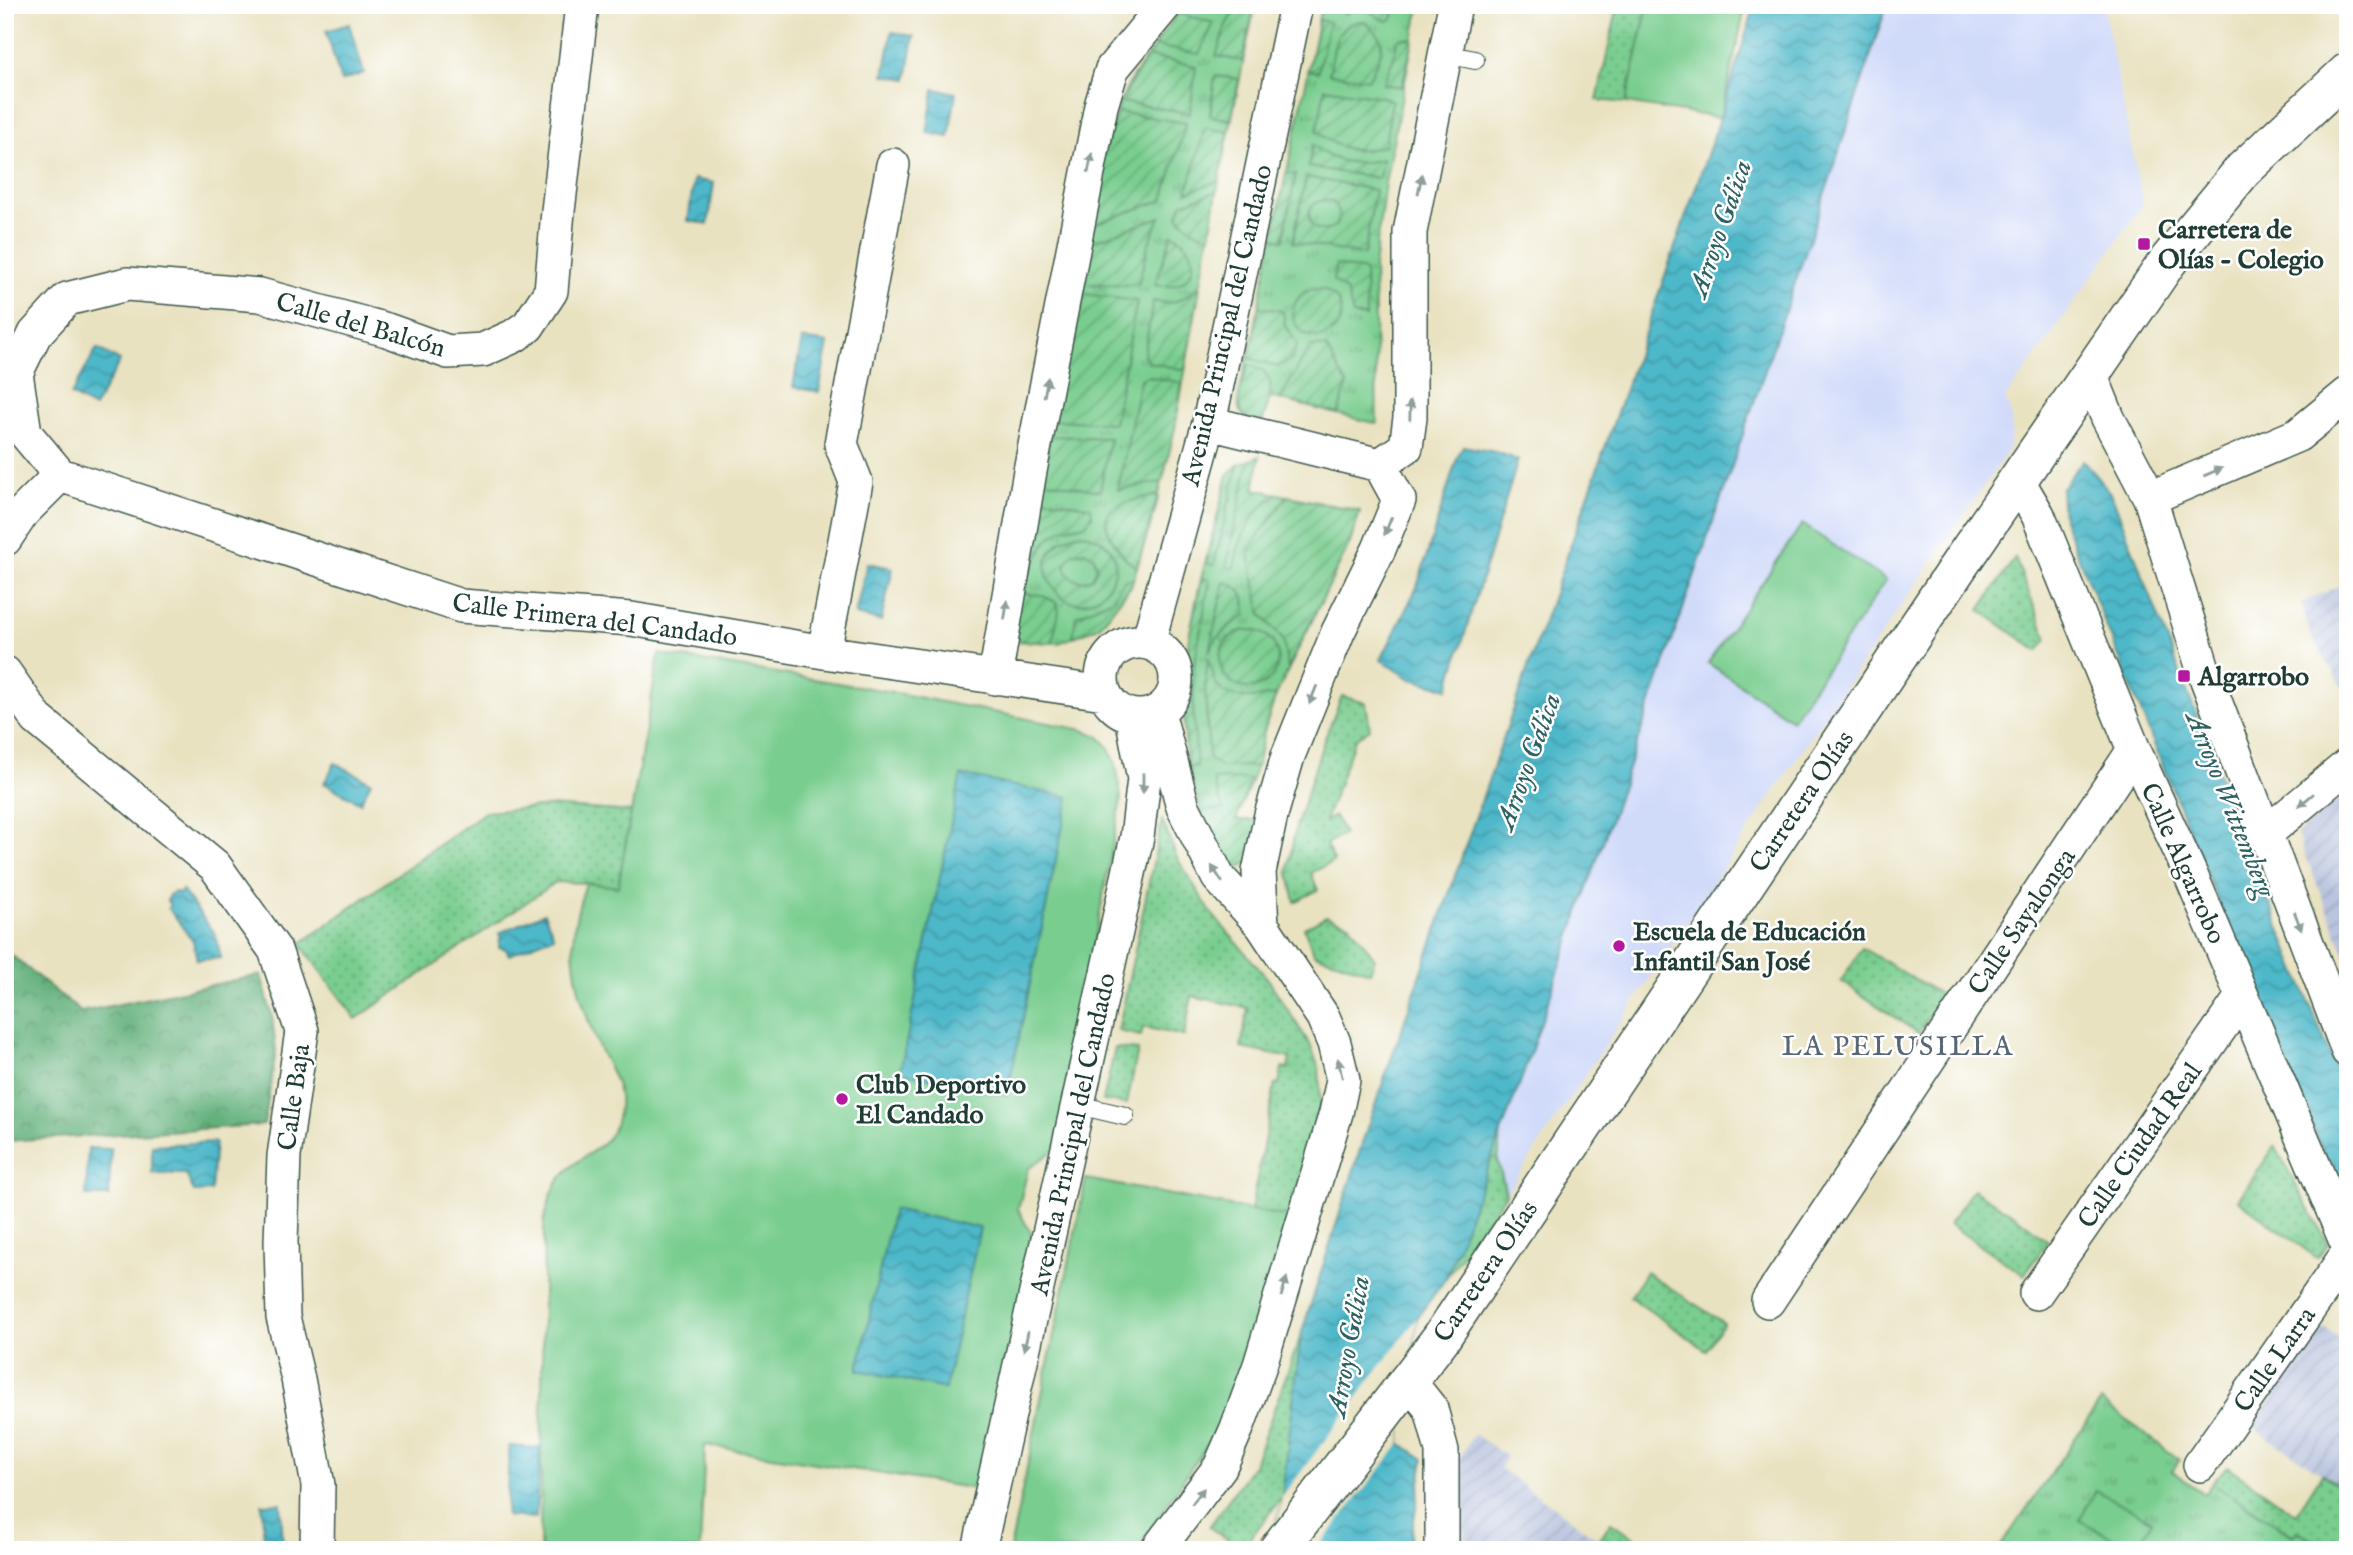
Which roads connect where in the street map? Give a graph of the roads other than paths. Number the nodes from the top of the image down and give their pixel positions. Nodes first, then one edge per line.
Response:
1 (582, 5) edge
2 (1165, 5) edge
3 (1296, 5) edge
4 (1455, 5) edge
5 (2348, 72) edge
6 (893, 165) dead end
7 (2090, 373) junction
8 (2348, 394) edge
9 (1209, 423) junction
10 (1380, 465) junction
11 (60, 475) junction
12 (2018, 481) junction
13 (2150, 498) junction
14 (5, 540) edge
15 (1148, 643) junction
16 (824, 652) junction
17 (5, 673) edge
18 (995, 678) junction
19 (1104, 693) junction
20 (1145, 714) junction
21 (2134, 750) junction
22 (2348, 765) edge
23 (2264, 835) junction
24 (1262, 925) junction
25 (2242, 997) junction
26 (2348, 1051) edge
27 (1078, 1105) junction
28 (1125, 1116) dead end
29 (2348, 1246) edge
30 (2348, 1253) edge
31 (2036, 1293) dead end
32 (1768, 1301) dead end
33 (1408, 1380) junction
34 (2200, 1465) dead end
35 (317, 1550) edge
36 (979, 1550) edge
37 (1157, 1550) edge
38 (1278, 1550) edge
39 (1442, 1550) edge

1 - 11 street, Calle del Balcón
18 -> 2 street
3 - 9 street, Avenida Principal del Candado
10 -> 4 street
5 - 7 main road, Carretera Olías
6 - 16 street
7 - 12 main road, Carretera Olías
7 - 13 street
13 -> 8 street
9 - 10 street
9 - 15 street, Avenida Principal del Candado
10 -> 24 street
11 - 14 street
11 - 16 street, Calle Primera del Candado
12 - 21 street, Calle Algarrobo
12 - 33 main road, Carretera Olías
13 - 23 street
15 - 19 street
15 - 20 street
16 - 18 street, Calle Primera del Candado
17 - 35 street, Calle Baja
18 - 19 street, Calle Primera del Candado
19 - 20 street
24 -> 20 street
20 -> 27 street, Avenida Principal del Candado
21 - 25 street, Calle Algarrobo
21 - 32 street, Calle Sayalonga
22 -> 23 street
23 -> 26 street
37 -> 24 street
25 - 29 street, Calle Algarrobo
25 - 31 street, Calle Ciudad Real
27 - 28 lane
27 -> 36 street, Avenida Principal del Candado
30 - 34 street, Calle Larra
33 - 38 main road, Carretera Olías
33 - 39 street

